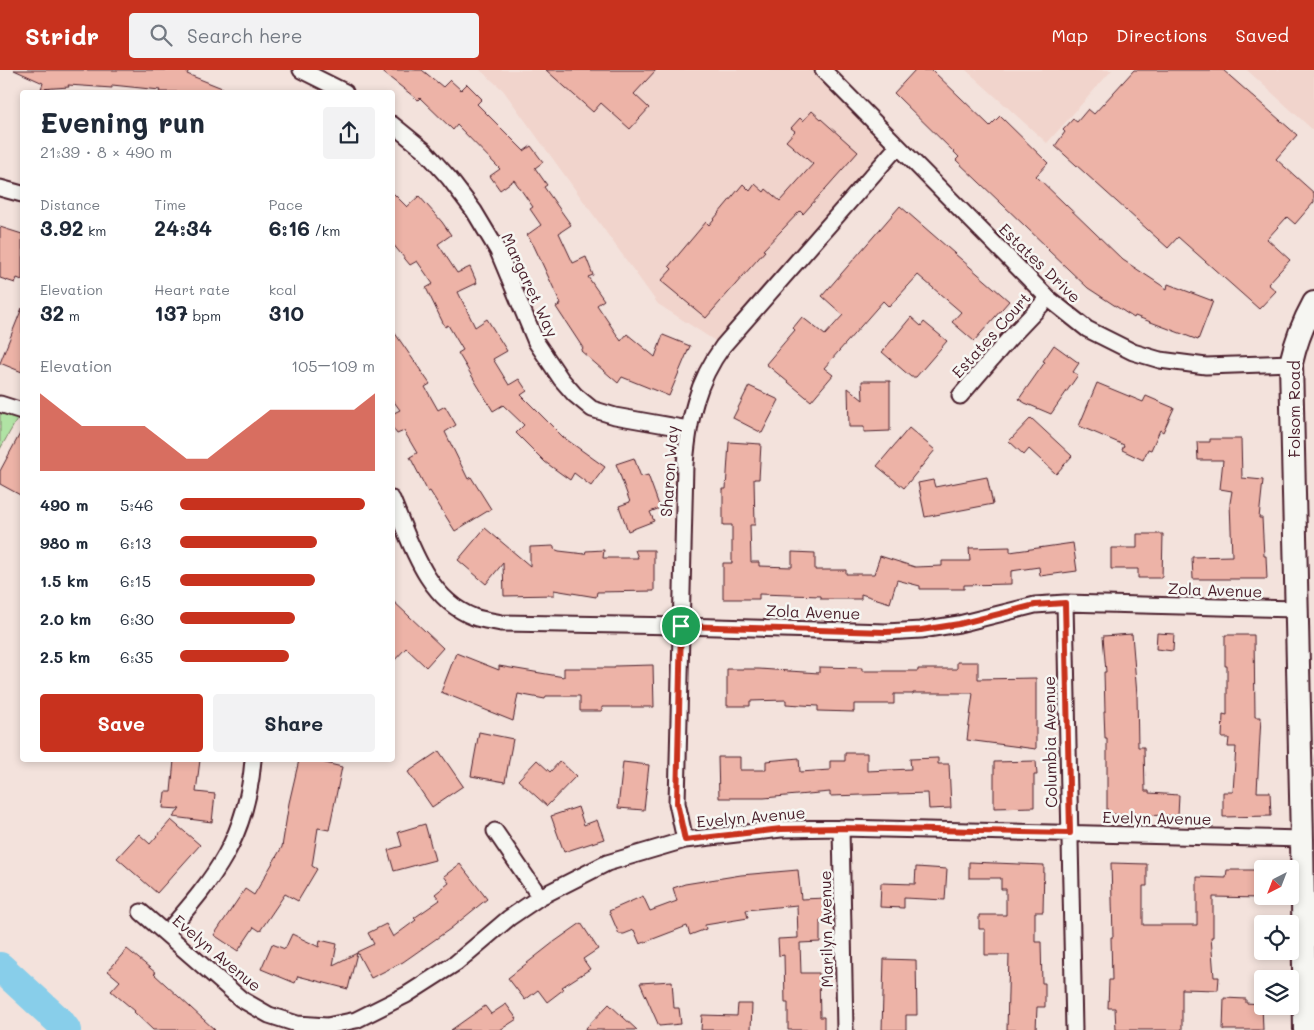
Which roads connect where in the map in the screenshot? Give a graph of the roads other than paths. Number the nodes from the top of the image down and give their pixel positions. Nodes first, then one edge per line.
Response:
1 (301, 70) edge
2 (823, 70) edge
3 (341, 90) edge
4 (395, 127) edge
5 (898, 146) junction
6 (0, 188) edge
7 (20, 193) edge
8 (1048, 298) junction
9 (1314, 303) edge
10 (1291, 364) junction
11 (960, 396) dead end
12 (0, 404) edge
13 (20, 410) edge
14 (688, 429) junction
15 (395, 506) edge
16 (1065, 603) junction
17 (1298, 609) junction
18 (681, 626) junction
19 (253, 762) edge
20 (842, 828) junction
21 (495, 831) dead end
22 (1070, 833) junction
23 (1302, 839) junction
24 (685, 840) junction
25 (540, 897) junction
26 (141, 912) dead end
27 (166, 933) junction
28 (1309, 1004) edge
29 (358, 1025) edge
30 (845, 1030) edge
31 (1074, 1030) edge
32 (1305, 1030) edge

1 - 3 street
2 - 5 street, Estates Drive
4 - 14 street, Margaret Way
5 - 8 street, Estates Drive
5 - 14 street, Sharon Way
6 - 7 street
8 - 10 street, Estates Drive
8 - 11 street, Estates Court
9 - 10 street, Folsom Road
10 - 17 street, Folsom Road
12 - 13 street
14 - 18 street, Sharon Way
15 - 18 street, Zola Avenue
16 - 17 street, Zola Avenue
16 - 18 street, Zola Avenue
16 - 22 street, Columbia Avenue
17 - 23 street, Folsom Road
18 - 24 street, Sharon Way
19 - 27 street
20 - 22 street, Evelyn Avenue
20 - 24 street, Evelyn Avenue
20 - 30 street, Marilyn Avenue
21 - 25 street
22 - 23 street, Evelyn Avenue
22 - 31 street, Columbia Avenue
23 - 28 street, Folsom Road
24 - 25 street, Evelyn Avenue
25 - 29 street, Evelyn Avenue
26 - 27 street, Evelyn Avenue
27 - 29 street, Evelyn Avenue
28 - 32 street, Folsom Road

